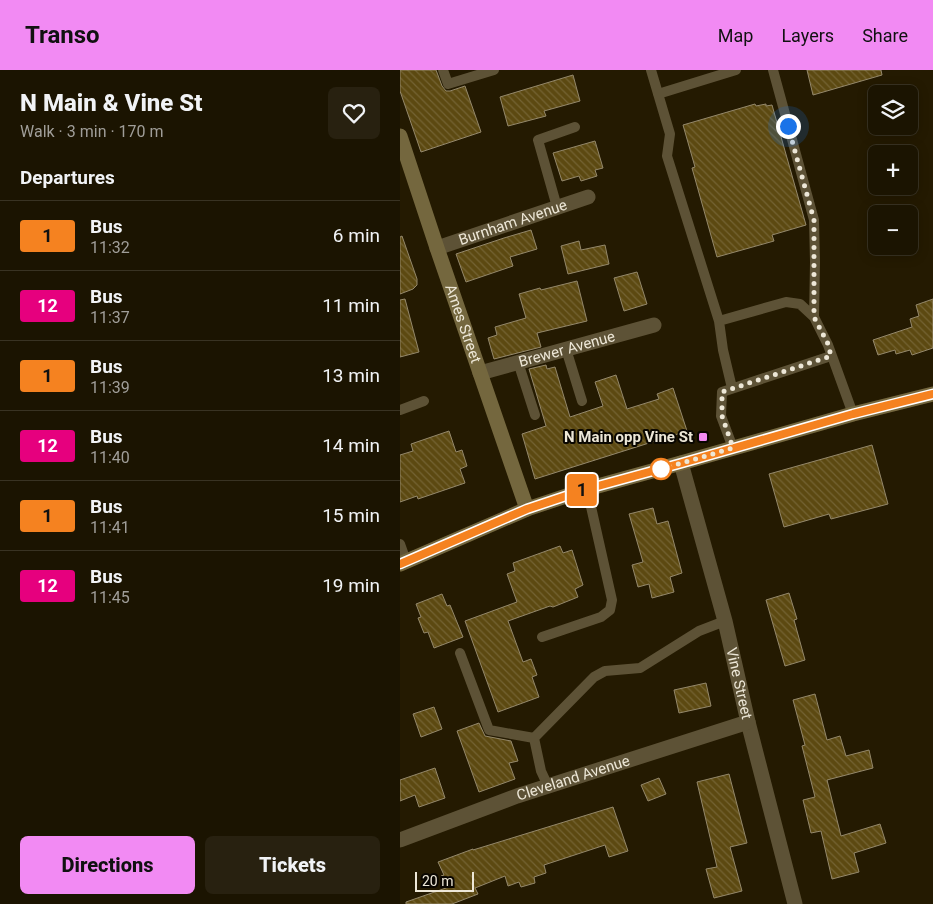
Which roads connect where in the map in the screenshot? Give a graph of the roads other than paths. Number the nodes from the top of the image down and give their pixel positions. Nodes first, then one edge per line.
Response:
1 (443, 70) edge
2 (651, 70) edge
3 (736, 70) edge
4 (773, 70) edge
5 (490, 71) edge
6 (658, 94) junction
7 (575, 127) dead end
8 (400, 136) edge
9 (588, 197) dead end
10 (557, 207) junction
11 (437, 248) junction
12 (814, 317) junction
13 (720, 321) junction
14 (654, 325) dead end
15 (566, 349) junction
16 (831, 356) junction
17 (518, 362) junction
18 (480, 373) junction
19 (732, 388) junction
20 (933, 394) edge
21 (424, 401) dead end
22 (582, 402) dead end
23 (400, 410) edge
24 (853, 414) junction
25 (535, 415) dead end
26 (733, 448) junction
27 (682, 463) junction
28 (587, 489) junction
29 (527, 509) junction
30 (400, 544) edge
31 (403, 562) edge
32 (725, 621) junction
33 (542, 637) dead end
34 (460, 653) dead end
35 (748, 722) junction
36 (534, 738) junction
37 (548, 786) junction
38 (400, 840) edge
39 (795, 904) edge

1 - 5 lane
2 - 6 lane
3 - 6 lane
4 - 12 lane
6 - 13 lane
7 - 10 lane
8 - 11 main road, Ames Street
9 - 10 street, Burnham Avenue
10 - 11 street, Burnham Avenue
11 - 18 main road, Ames Street
12 - 13 lane
12 - 16 lane
13 - 19 lane
14 - 15 street, Brewer Avenue
15 - 17 street, Brewer Avenue
15 - 22 lane
16 - 19 lane
16 - 24 lane
17 - 18 street, Brewer Avenue
17 - 25 lane
18 - 29 main road, Ames Street
19 - 26 lane
20 - 24 main road
21 - 23 lane
24 - 26 main road
26 - 27 main road
27 - 28 main road
27 - 32 street, Vine Street
28 - 29 main road
28 - 33 lane
29 - 31 main road
30 - 31 lane
32 - 35 street, Vine Street
32 - 36 lane
34 - 36 lane
35 - 37 street, Cleveland Avenue
35 - 39 street, Vine Street
36 - 37 lane
37 - 38 street, Cleveland Avenue

